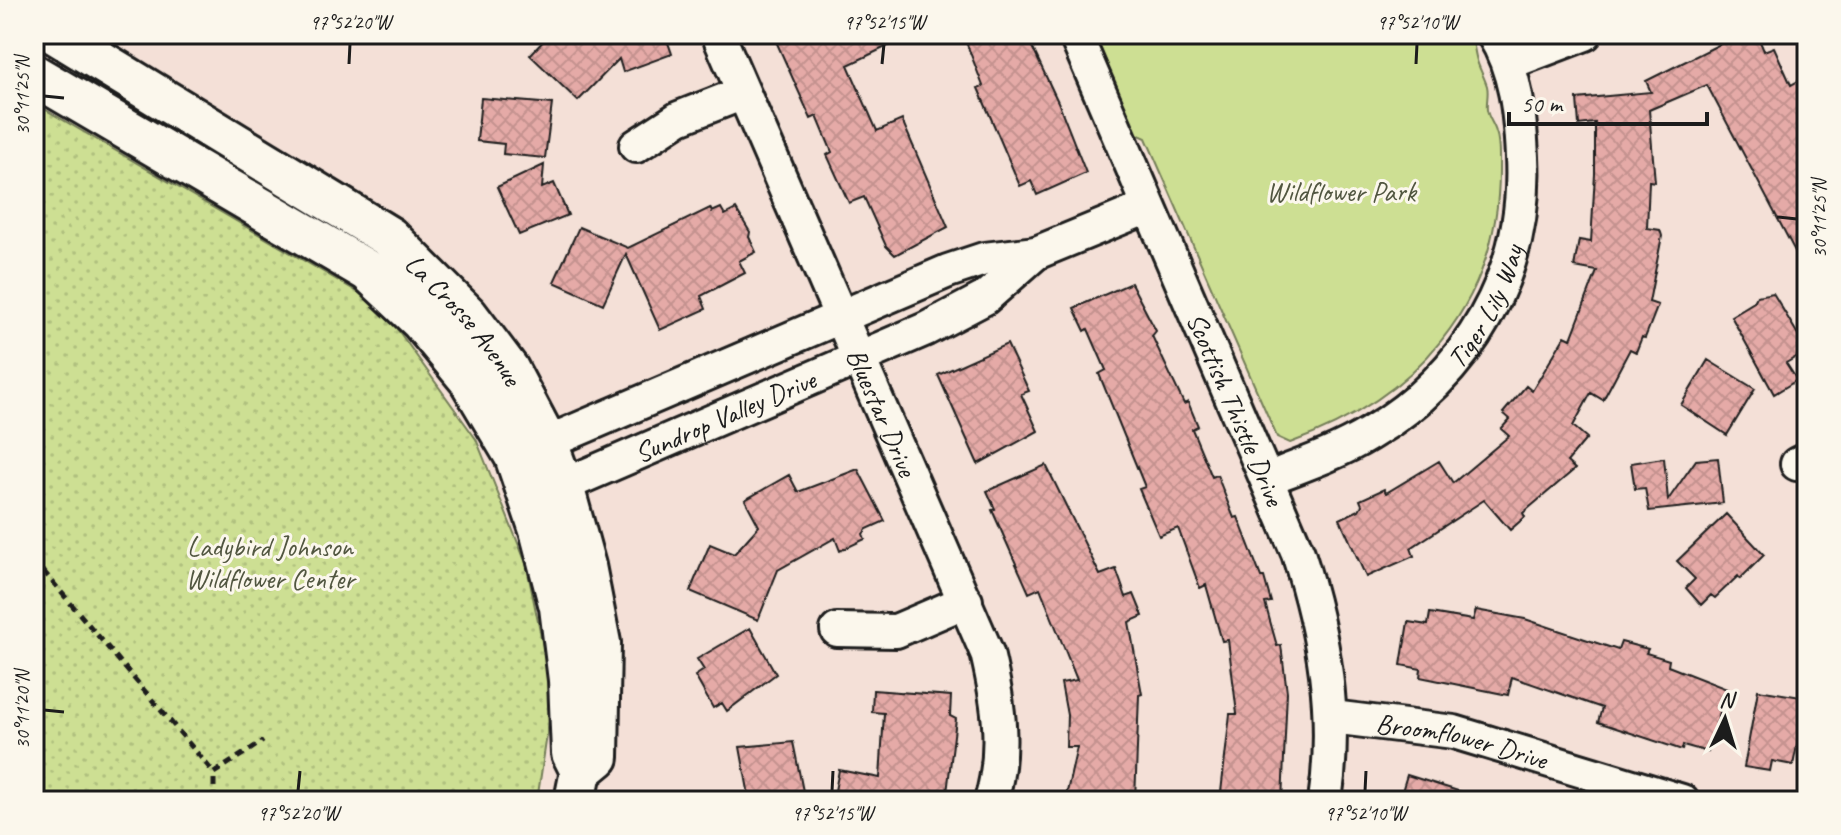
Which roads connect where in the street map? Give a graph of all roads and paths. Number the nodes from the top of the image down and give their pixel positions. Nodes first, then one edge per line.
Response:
1 (718, 34) edge
2 (1075, 34) edge
3 (1493, 34) edge
4 (1585, 34) edge
5 (60, 35) edge
6 (1509, 63) junction
7 (34, 75) edge
8 (743, 93) junction
9 (636, 146) dead end
10 (1148, 207) junction
11 (1036, 253) junction
12 (840, 316) junction
13 (858, 360) junction
14 (531, 450) junction
15 (1269, 478) junction
16 (547, 492) junction
17 (34, 560) edge
18 (966, 601) junction
19 (837, 630) dead end
20 (1332, 717) junction
21 (263, 741) dead end
22 (214, 773) junction
23 (578, 786) edge
24 (214, 801) edge
25 (991, 801) edge
26 (1325, 801) edge
27 (1682, 801) edge

1 - 8 street, Bluestar Drive
2 - 10 street, Scottish Thistle Drive
3 - 6 street, Tiger Lily Way
4 - 6 street
5 - 14 street, La Crosse Avenue
6 - 15 street, Tiger Lily Way
7 - 14 street, La Crosse Avenue
8 - 9 street
8 - 12 street, Bluestar Drive
10 - 11 street, Sundrop Valley Drive
10 - 15 street, Scottish Thistle Drive
11 - 12 street, Sundrop Valley Drive
11 - 13 street, Sundrop Valley Drive
12 - 13 street, Bluestar Drive
12 - 14 street, Sundrop Valley Drive
13 - 16 street, Sundrop Valley Drive
13 - 18 street, Bluestar Drive
14 - 16 street, La Crosse Avenue
15 - 20 street, Scottish Thistle Drive
16 - 23 street, La Crosse Avenue
17 - 22 path
18 - 19 street
18 - 25 street, Bluestar Drive
20 - 26 street, Scottish Thistle Drive
20 - 27 street, Broomflower Drive
21 - 22 path
22 - 24 path

